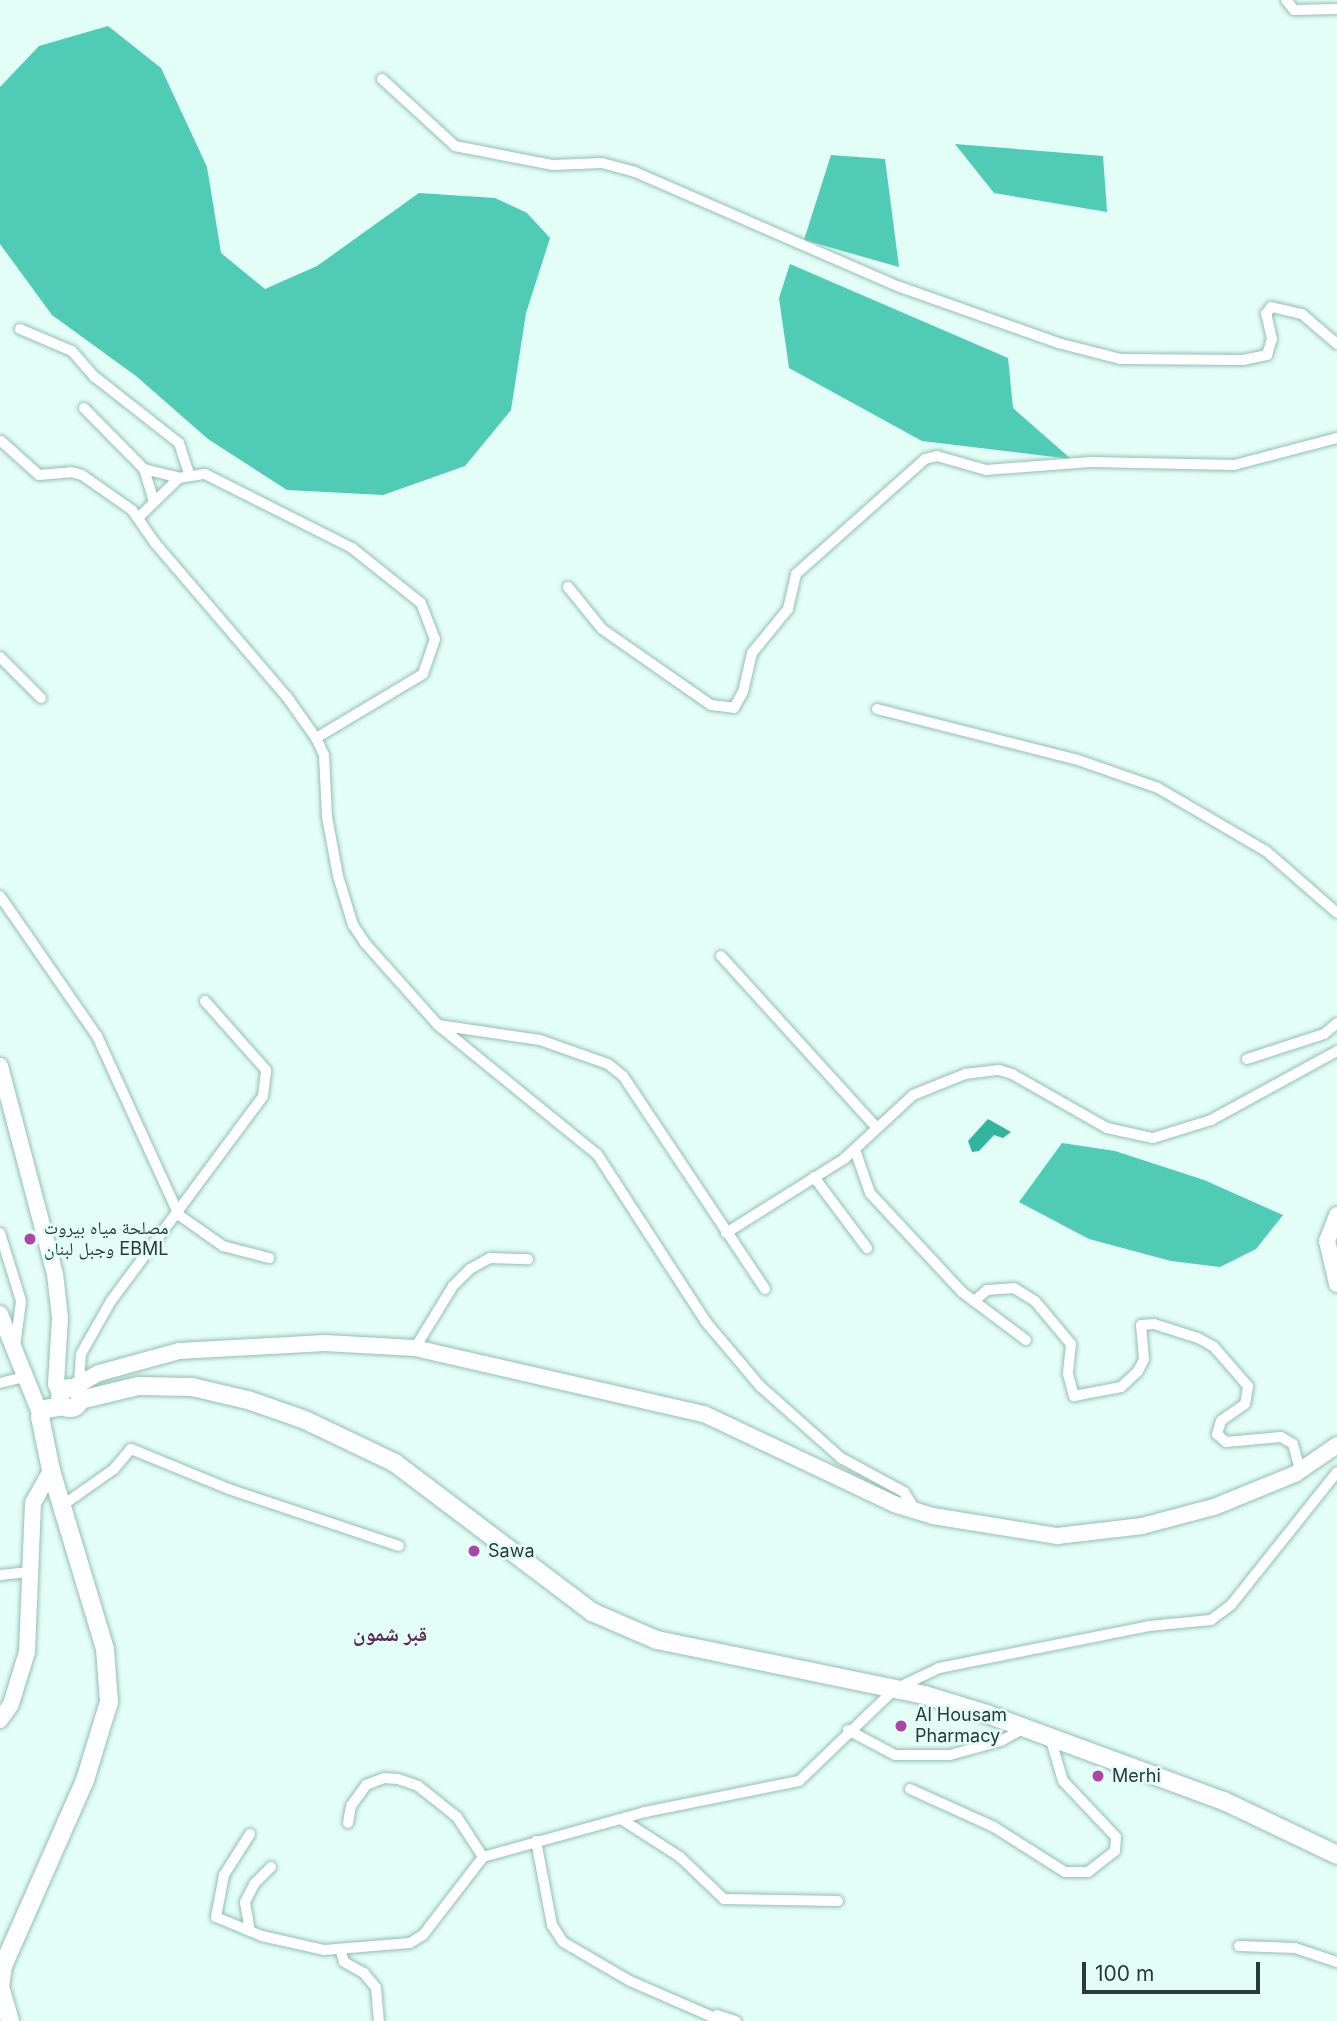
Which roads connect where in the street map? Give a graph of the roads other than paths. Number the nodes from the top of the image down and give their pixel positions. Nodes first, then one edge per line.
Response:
1 (1286, 0) edge
2 (1337, 9) edge
3 (382, 79) dead end
4 (20, 329) dead end
5 (1337, 344) edge
6 (84, 408) dead end
7 (1337, 438) edge
8 (1, 441) edge
9 (144, 469) junction
10 (184, 476) junction
11 (154, 502) junction
12 (138, 518) junction
13 (568, 587) dead end
14 (0, 657) edge
15 (41, 698) dead end
16 (877, 709) dead end
17 (316, 738) junction
18 (0, 896) edge
19 (1337, 913) edge
20 (722, 956) dead end
21 (205, 1001) dead end
22 (1337, 1023) edge
23 (438, 1025) junction
24 (1337, 1051) edge
25 (1247, 1059) dead end
26 (0, 1066) edge
27 (877, 1128) junction
28 (855, 1150) junction
29 (814, 1177) junction
30 (179, 1215) junction
31 (1337, 1215) edge
32 (0, 1233) edge
33 (726, 1233) junction
34 (867, 1248) dead end
35 (269, 1258) dead end
36 (528, 1259) dead end
37 (1337, 1284) edge
38 (765, 1289) dead end
39 (974, 1301) junction
40 (0, 1314) edge
41 (1026, 1340) dead end
42 (415, 1348) junction
43 (14, 1350) junction
44 (24, 1377) junction
45 (0, 1383) edge
46 (71, 1394) junction
47 (40, 1413) junction
48 (1337, 1445) edge
49 (51, 1471) junction
50 (1300, 1471) junction
51 (1337, 1472) edge
52 (63, 1505) junction
53 (916, 1511) junction
54 (399, 1546) dead end
55 (30, 1572) junction
56 (0, 1574) edge
57 (895, 1689) junction
58 (0, 1720) edge
59 (1024, 1728) junction
60 (848, 1730) junction
61 (1050, 1737) junction
62 (910, 1788) dead end
63 (621, 1819) junction
64 (348, 1823) dead end
65 (250, 1834) dead end
66 (536, 1841) junction
67 (1337, 1855) edge
68 (483, 1857) junction
69 (271, 1867) dead end
70 (838, 1901) dead end
71 (250, 1931) junction
72 (1239, 1946) dead end
73 (341, 1951) junction
74 (1337, 1962) edge
75 (697, 2010) junction
76 (10, 2021) edge
77 (379, 2021) edge
78 (722, 2021) edge
79 (736, 2021) edge

1 - 2 street
3 - 5 street
4 - 10 street
6 - 9 street
7 - 13 street
8 - 12 street
9 - 10 street
9 - 11 street
10 - 11 street
10 - 17 street
11 - 12 street
12 - 17 street
14 - 15 street
16 - 19 street
17 - 23 street
18 - 30 street
20 - 27 street
21 - 30 street
22 - 25 street
23 - 33 street
23 - 53 street
24 - 27 street
26 - 46 main road
27 - 28 street
28 - 29 street
28 - 39 street
29 - 33 street
29 - 34 street
30 - 35 street
30 - 46 street
31 - 37 main road
32 - 43 street
33 - 38 street
36 - 42 street
39 - 41 street
39 - 50 street
40 - 43 main road
42 - 46 main road
42 - 53 main road
43 - 44 main road
44 - 45 street
44 - 47 main road
46 - 47 main road
46 - 57 main road
47 - 49 main road
48 - 50 main road
49 - 52 main road
49 - 55 main road
50 - 53 main road
51 - 57 street
52 - 54 street
52 - 76 main road
55 - 56 street
55 - 58 main road
57 - 59 main road
57 - 60 street
59 - 60 street
59 - 61 main road
60 - 63 street
61 - 62 street
61 - 67 main road
63 - 66 street
63 - 70 street
64 - 68 street
65 - 71 street
66 - 68 street
66 - 75 street
68 - 73 street
69 - 71 street
71 - 73 street
72 - 74 street
73 - 77 street
75 - 78 street
75 - 79 street

